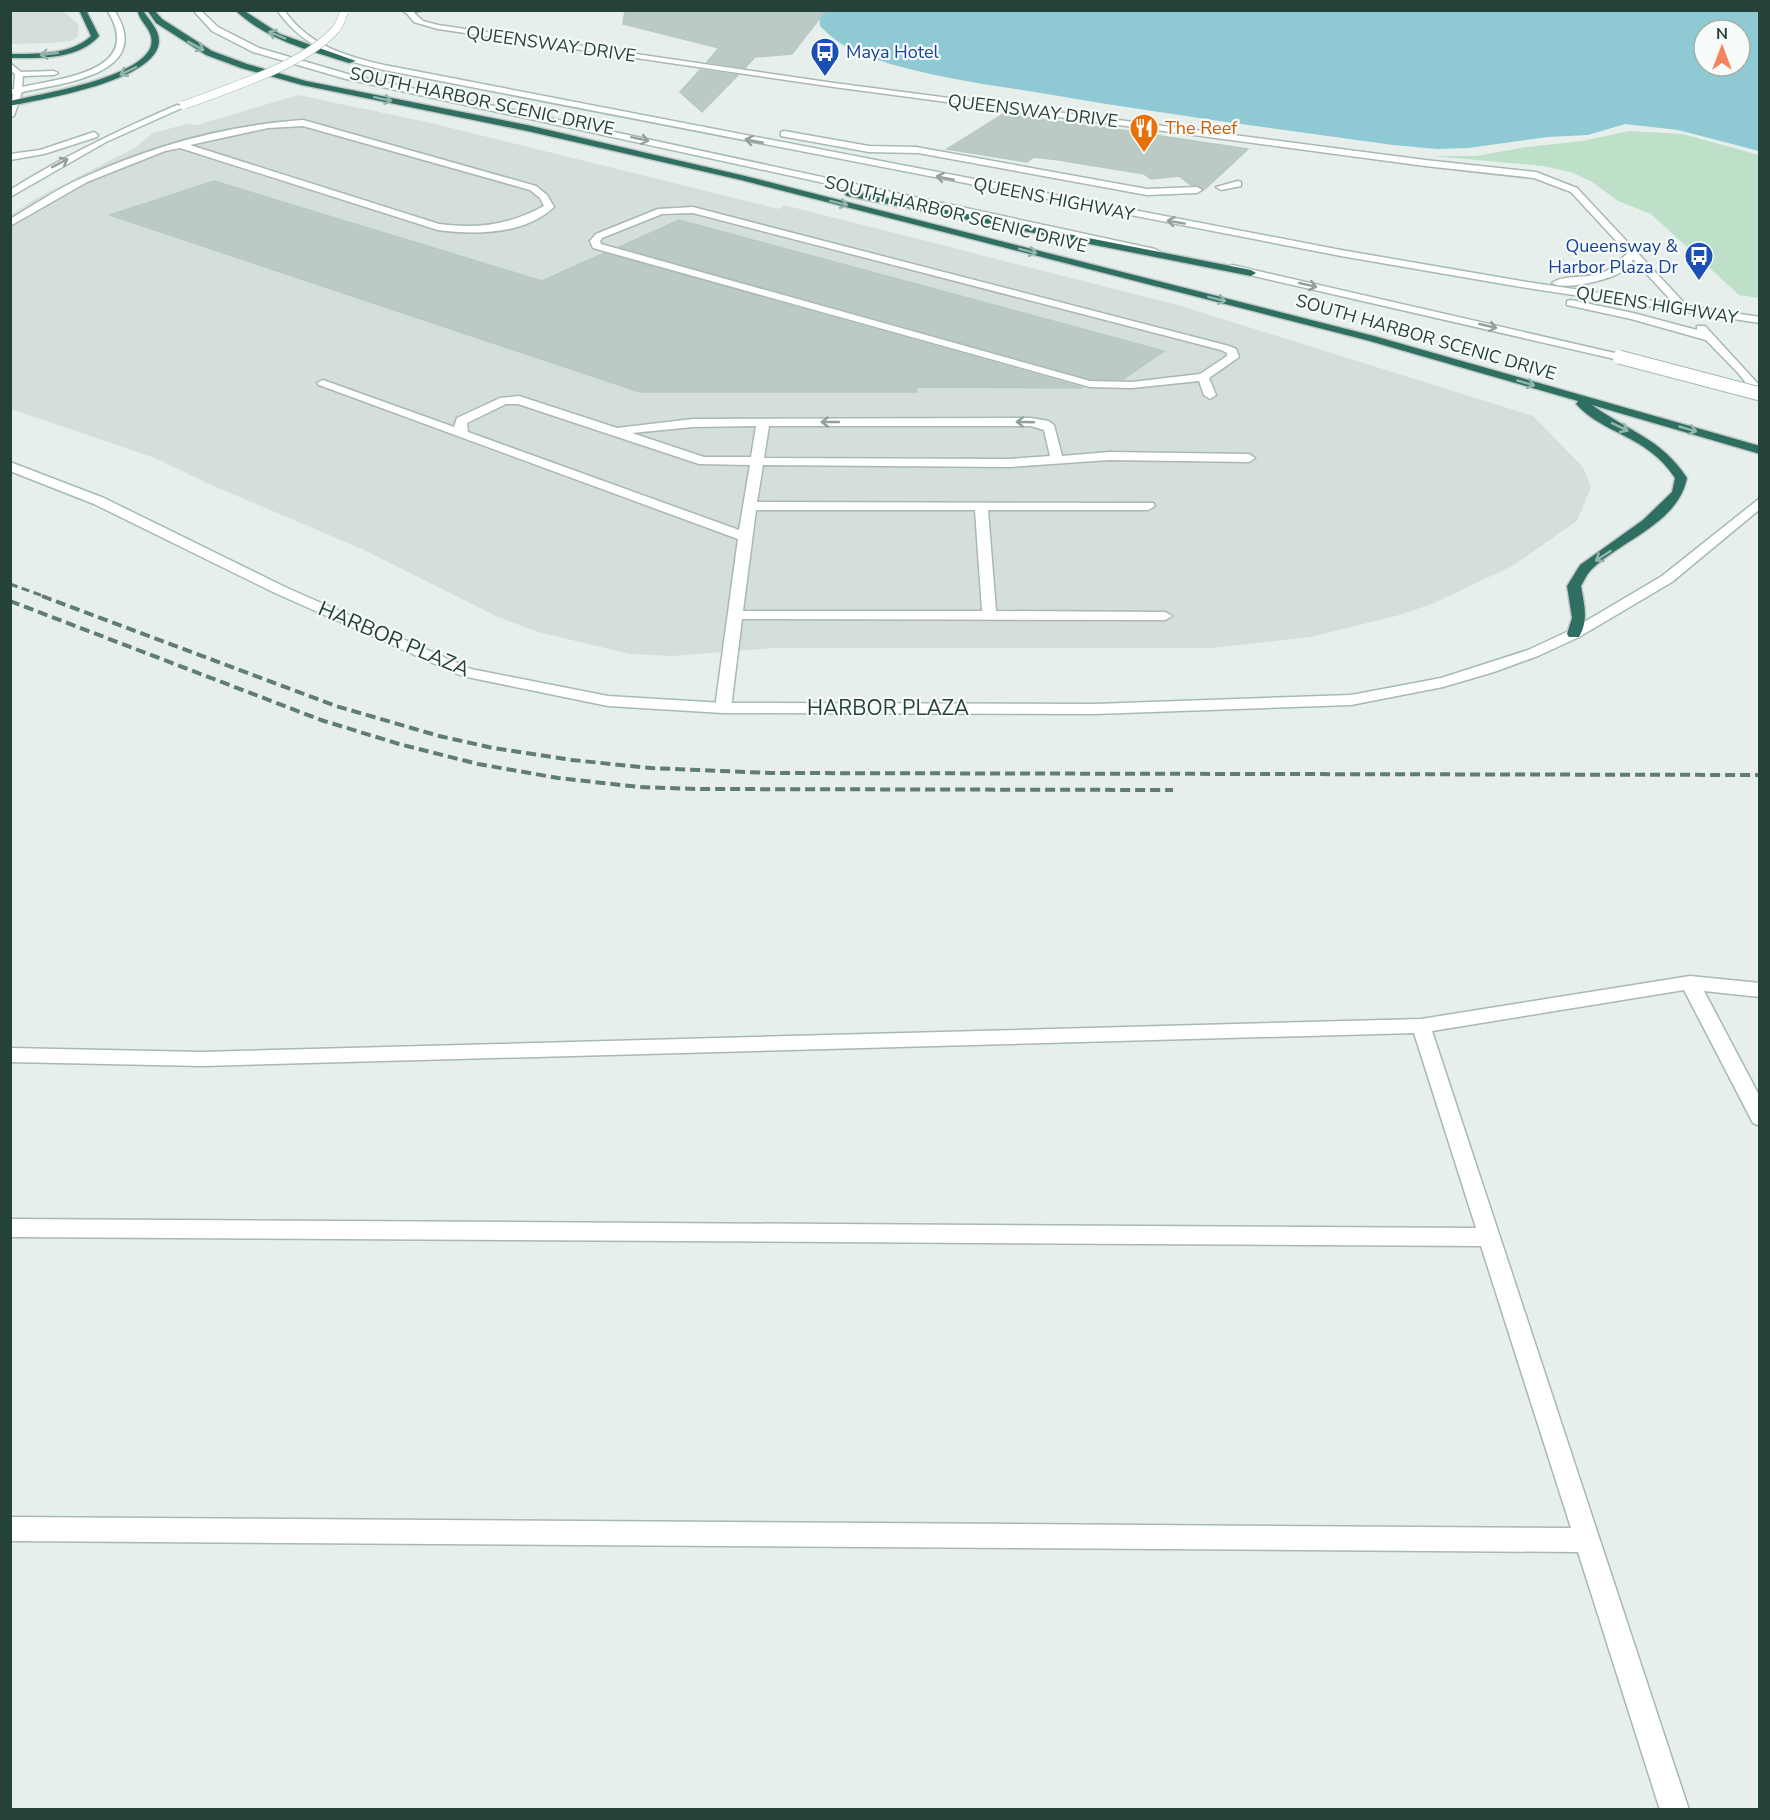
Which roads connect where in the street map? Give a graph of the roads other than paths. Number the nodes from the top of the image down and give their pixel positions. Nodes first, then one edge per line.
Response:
1 (82, 10) edge
2 (110, 10) edge
3 (138, 10) edge
4 (150, 10) edge
5 (196, 10) edge
6 (238, 10) edge
7 (280, 10) edge
8 (420, 10) edge
9 (344, 11) edge
10 (408, 11) edge
11 (120, 45) junction
12 (10, 56) edge
13 (352, 61) junction
14 (10, 65) edge
15 (19, 74) junction
16 (14, 91) edge
17 (13, 104) edge
18 (182, 106) junction
19 (10, 116) edge
20 (644, 120) junction
21 (758, 130) dead end
22 (769, 132) dead end
23 (182, 146) junction
24 (619, 149) junction
25 (10, 157) edge
26 (1238, 184) dead end
27 (1221, 187) dead end
28 (1197, 189) dead end
29 (1147, 192) junction
30 (10, 194) edge
31 (1126, 213) junction
32 (10, 223) edge
33 (1225, 231) junction
34 (1632, 254) junction
35 (1251, 273) junction
36 (1521, 284) junction
37 (1684, 308) junction
38 (1760, 320) edge
39 (1709, 337) junction
40 (1743, 372) junction
41 (1760, 372) edge
42 (1203, 377) junction
43 (323, 383) dead end
44 (1760, 394) edge
45 (1210, 395) dead end
46 (1571, 396) junction
47 (763, 423) junction
48 (616, 432) junction
49 (463, 434) junction
50 (1760, 450) edge
51 (1250, 458) dead end
52 (1057, 459) junction
53 (758, 460) junction
54 (10, 466) edge
55 (1760, 502) edge
56 (750, 506) junction
57 (981, 506) junction
58 (1148, 506) dead end
59 (745, 537) junction
60 (734, 615) junction
61 (989, 615) junction
62 (1165, 616) dead end
63 (1574, 634) junction
64 (723, 708) junction
65 (1690, 983) junction
66 (1760, 990) edge
67 (1421, 1026) junction
68 (10, 1055) edge
69 (1760, 1118) edge
70 (10, 1228) edge
71 (1490, 1237) junction
72 (10, 1529) edge
73 (1589, 1539) junction
74 (1675, 1809) edge

1 -> 12 highway
2 - 11 main road
3 -> 17 highway
4 -> 24 highway, SOUTH HARBOR SCENIC DRIVE
5 -> 35 main road
13 -> 6 highway
7 - 13 main road, QUEENS HIGHWAY
8 - 10 main road
9 - 18 main road, bridge
10 - 34 main road, QUEENSWAY DRIVE
11 - 15 main road
11 - 16 main road
13 - 20 main road, QUEENS HIGHWAY
14 - 15 main road
15 - 16 main road
16 - 17 main road
17 - 19 main road
18 - 25 main road
30 -> 18 main road
20 - 21 main road
31 -> 20 main road, QUEENS HIGHWAY
22 - 29 main road
23 - 23 main road
23 - 32 main road
24 - 35 highway
24 -> 46 highway, SOUTH HARBOR SCENIC DRIVE
26 - 27 main road
28 - 29 main road
29 - 31 main road
33 -> 31 main road, QUEENS HIGHWAY
33 - 36 main road, QUEENS HIGHWAY
33 - 39 main road
34 - 36 main road
34 - 37 main road, QUEENSWAY DRIVE
35 -> 44 main road, bridge
36 - 37 main road, QUEENS HIGHWAY
37 - 38 main road, QUEENS HIGHWAY
37 - 39 main road
39 - 40 main road
40 - 41 main road
40 - 44 main road
42 - 42 main road
42 - 45 main road
43 - 49 main road
46 -> 50 highway, SOUTH HARBOR SCENIC DRIVE
46 -> 63 highway
47 - 48 main road
52 -> 47 main road
47 - 53 main road
48 - 49 main road
48 - 53 main road
49 - 59 main road
51 - 52 main road
52 - 53 main road
53 - 56 main road
54 - 64 main road, HARBOR PLAZA
55 - 63 main road, HARBOR PLAZA
56 - 57 main road
56 - 59 main road
57 - 58 main road
57 - 61 main road
59 - 60 main road
60 - 61 main road
60 - 64 main road
61 - 62 main road
63 - 64 main road, HARBOR PLAZA
65 - 66 main road
65 - 67 main road
65 - 69 main road
67 - 68 main road
67 - 71 main road
70 - 71 main road
71 - 73 main road
72 - 73 main road
73 - 74 main road

